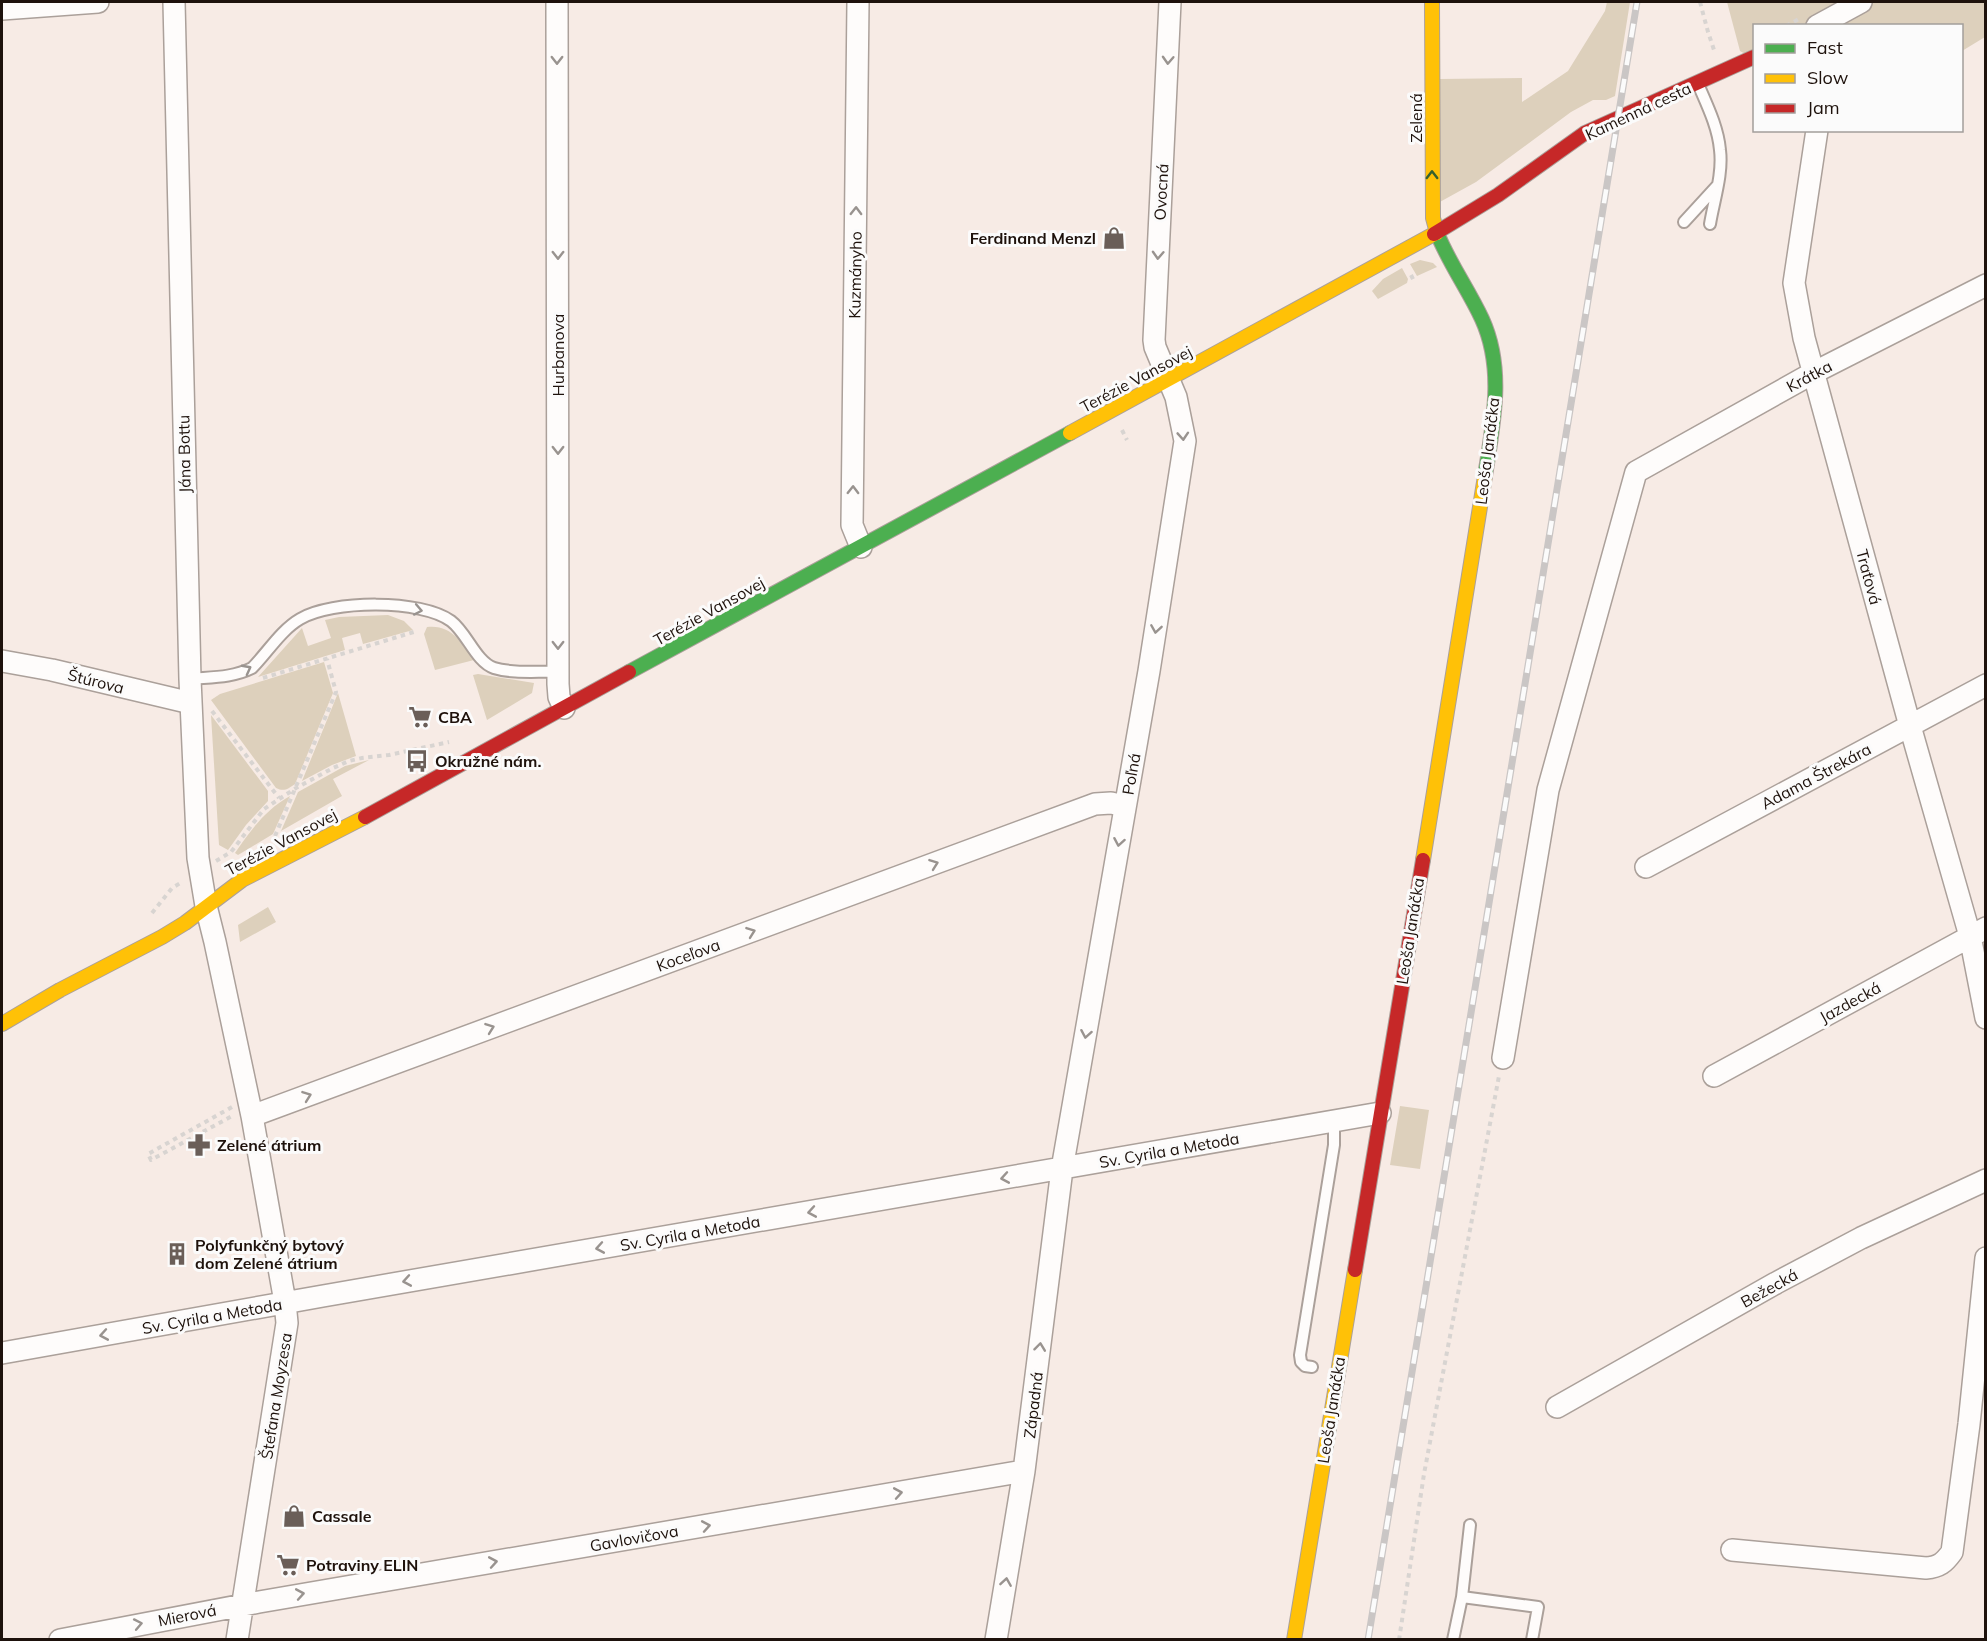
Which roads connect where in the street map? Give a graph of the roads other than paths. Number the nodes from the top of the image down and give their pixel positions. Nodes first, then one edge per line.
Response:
1 (98, 2) edge
2 (174, 2) edge
3 (557, 2) edge
4 (858, 2) edge
5 (1170, 2) edge
6 (1432, 2) edge
7 (1854, 3) edge
8 (2, 9) edge
9 (1820, 24) edge
10 (1753, 58) edge
11 (1698, 83) junction
12 (1817, 132) edge
13 (1717, 186) junction
14 (1684, 222) dead end
15 (1710, 224) dead end
16 (1436, 233) junction
17 (1986, 285) edge
18 (1813, 373) junction
19 (1169, 380) junction
20 (861, 547) junction
21 (2, 662) edge
22 (558, 672) junction
23 (190, 679) junction
24 (1986, 685) edge
25 (199, 704) junction
26 (564, 708) junction
27 (1910, 726) junction
28 (1125, 806) junction
29 (1646, 867) dead end
30 (206, 906) junction
31 (1978, 932) edge
32 (1986, 1018) edge
33 (2, 1024) edge
34 (1503, 1058) road end
35 (1714, 1076) dead end
36 (1380, 1113) junction
37 (243, 1115) junction
38 (1335, 1121) junction
39 (1062, 1169) junction
40 (1986, 1180) edge
41 (1986, 1258) edge
42 (285, 1302) junction
43 (2, 1353) edge
44 (1312, 1367) dead end
45 (1557, 1407) dead end
46 (1977, 1423) edge
47 (1024, 1471) junction
48 (1470, 1525) dead end
49 (1732, 1550) dead end
50 (1462, 1597) junction
51 (243, 1604) junction
52 (60, 1640) edge
53 (237, 1640) edge
54 (996, 1640) edge
55 (1294, 1640) edge
56 (1453, 1640) edge
57 (1532, 1640) edge

1 - 8 street
2 - 23 street, Jána Bottu
3 -> 22 street, Hurbanova
20 -> 4 street, Kuzmányho
5 -> 19 street, Ovocná
16 -> 6 street, Zelená
7 - 9 street
10 - 11 street, Kamenná cesta
11 - 13 lane
11 - 16 street, Kamenná cesta
12 - 18 street, Traťová
13 - 14 lane
13 - 15 lane
16 - 19 street, Terézie Vansovej
16 - 36 street, Leoša Janáčka
17 - 18 street, Krátka
18 - 27 street, Traťová
18 - 34 street, Krátka
19 - 20 street, Terézie Vansovej
19 -> 28 street, Poľná
20 - 26 street, Terézie Vansovej
21 - 25 street, Štúrova
23 -> 22 lane
22 - 26 street, Hurbanova
23 - 25 street, Jána Bottu
24 - 27 street, Adama Štrekára
25 - 30 street, Jána Bottu
26 - 30 street, Terézie Vansovej
27 - 29 street, Adama Štrekára
27 - 31 street, Traťová
37 -> 28 street, Koceľova
28 -> 39 street, Poľná
30 - 33 street, Terézie Vansovej
30 - 37 street, Štefana Moyzesa
31 - 32 street, Traťová
31 - 35 street, Jazdecká
36 - 38 street, Sv. Cyrila a Metoda
36 - 55 street, Leoša Janáčka
37 - 42 street, Štefana Moyzesa
38 - 39 street, Sv. Cyrila a Metoda
38 - 44 lane
39 -> 42 street, Sv. Cyrila a Metoda
47 -> 39 street, Západná
40 - 45 street, Bežecká
41 - 46 street
42 -> 43 street, Sv. Cyrila a Metoda
42 - 51 street, Štefana Moyzesa
46 - 49 street
51 -> 47 street, Gavlovičova
54 -> 47 street, Západná
48 - 50 lane
50 - 56 lane
50 - 57 lane
52 -> 51 street, Mierová
51 - 53 street, Štefana Moyzesa

